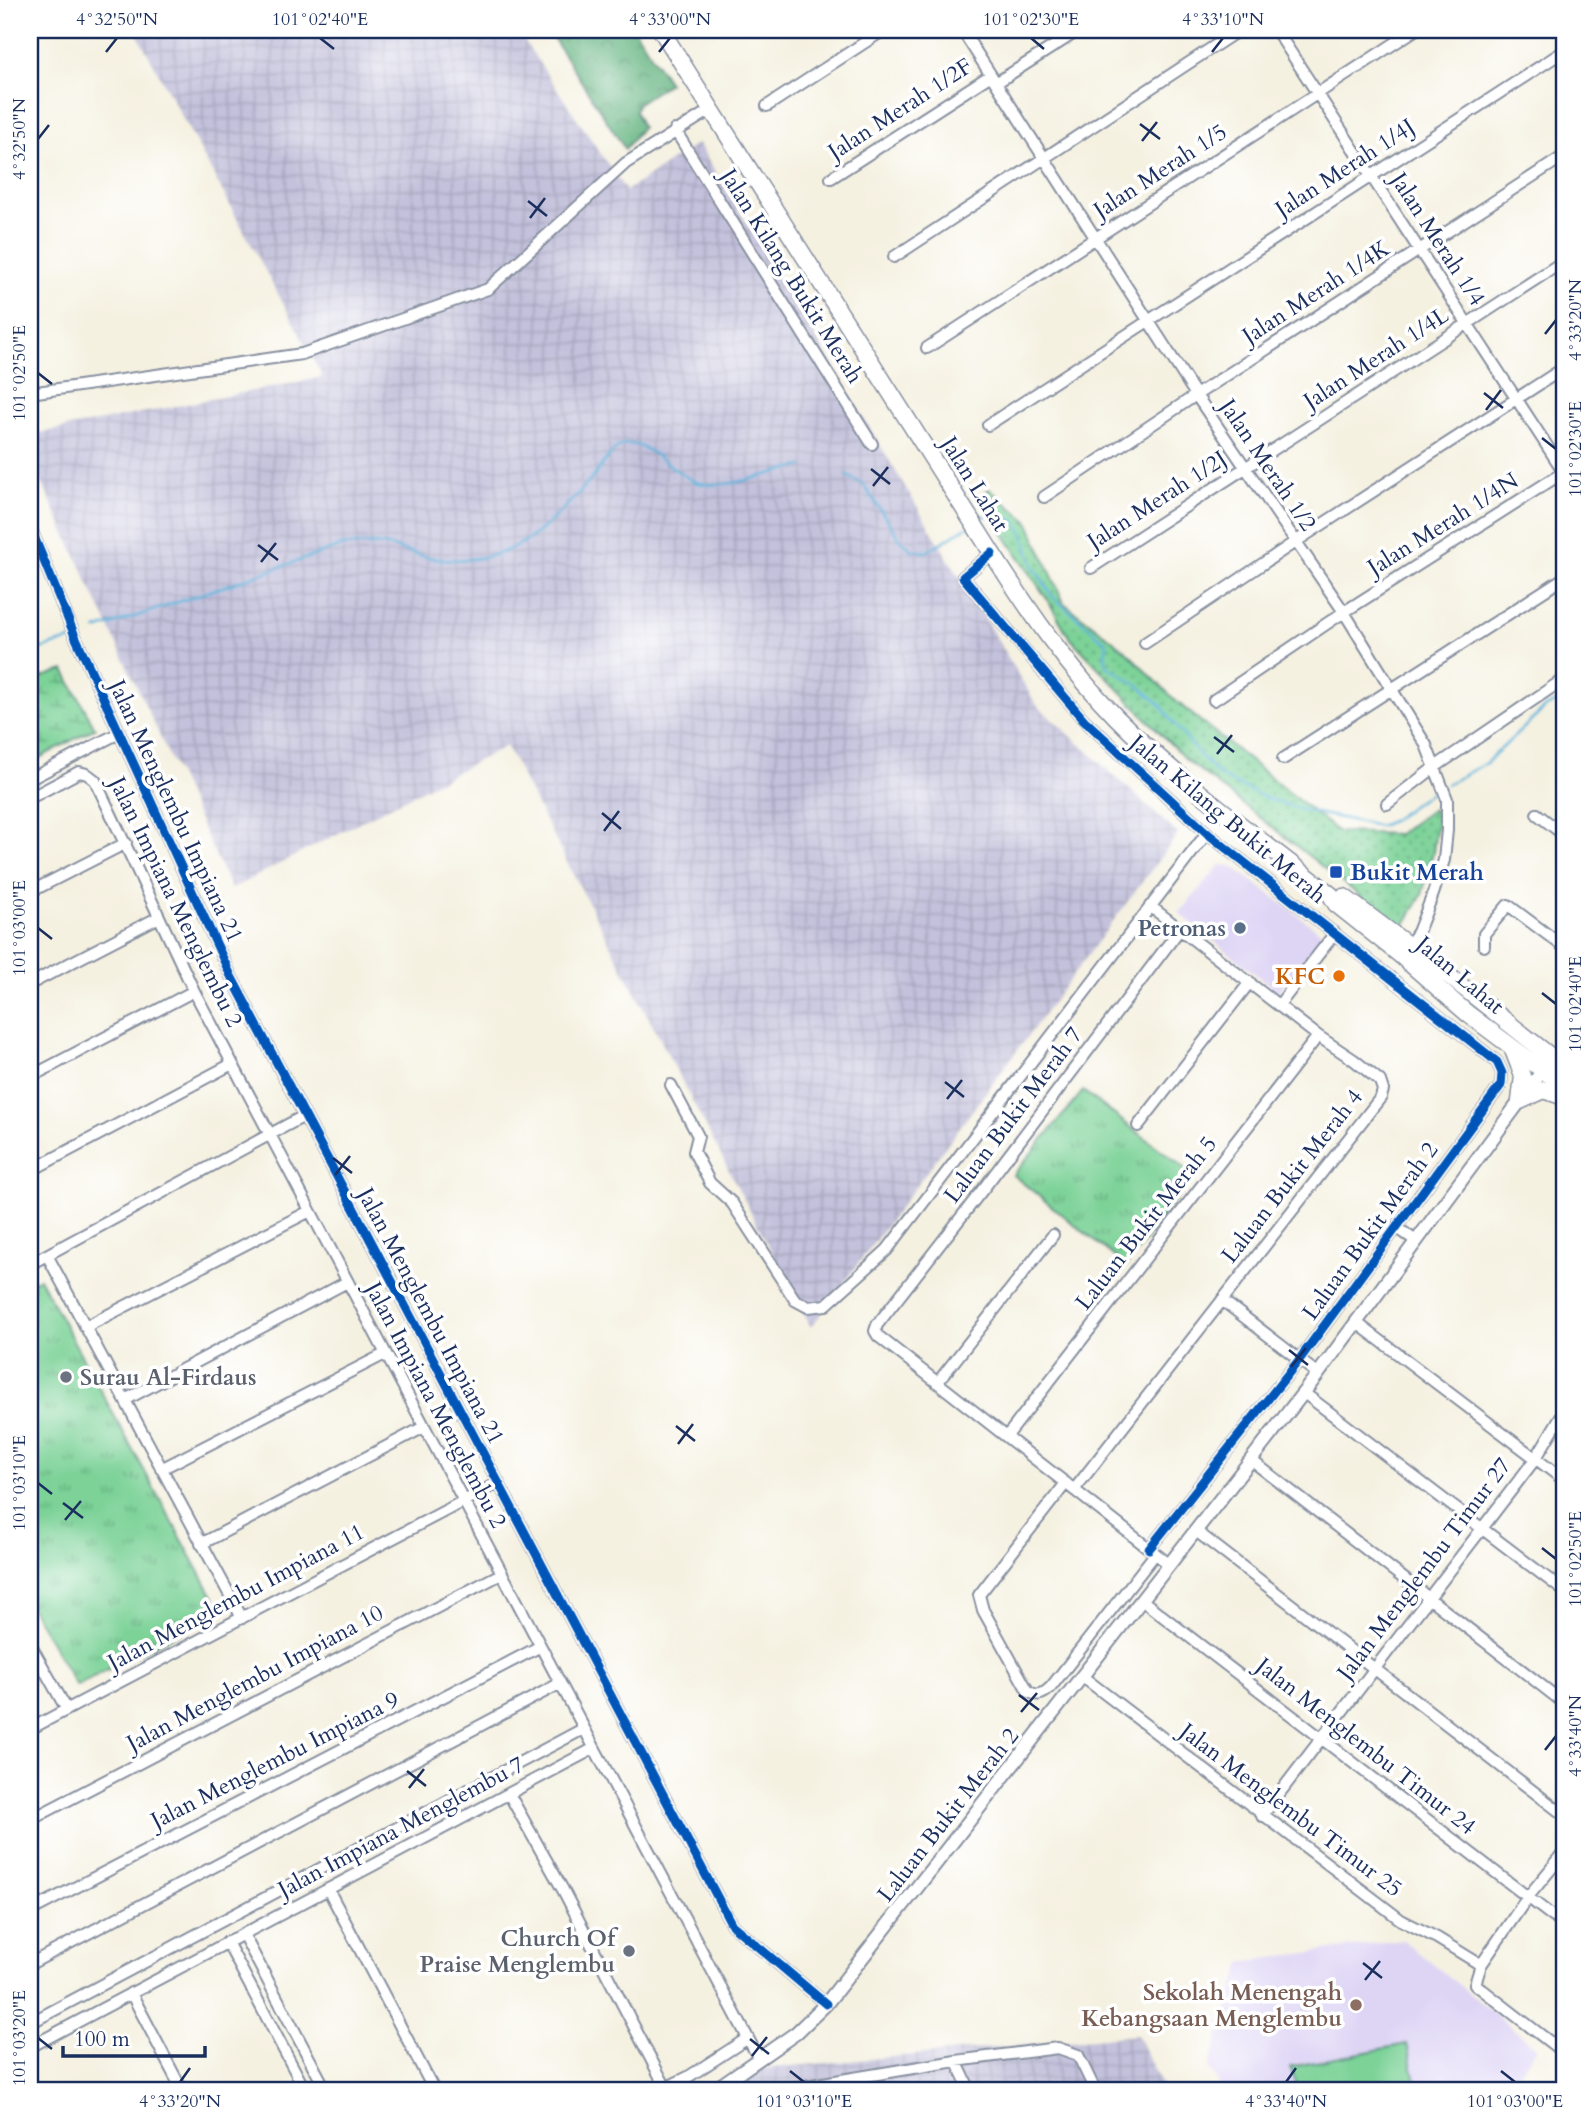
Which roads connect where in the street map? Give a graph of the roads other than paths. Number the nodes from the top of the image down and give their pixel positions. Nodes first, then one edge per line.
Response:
1 (661, 30) edge
2 (884, 30) edge
3 (962, 30) edge
4 (1079, 30) edge
5 (1240, 30) edge
6 (1276, 30) edge
7 (1415, 30) edge
8 (1564, 51) edge
9 (994, 79) junction
10 (1318, 94) junction
11 (768, 106) dead end
12 (712, 109) junction
13 (675, 130) junction
14 (1564, 156) edge
15 (1043, 157) junction
16 (1371, 176) junction
17 (831, 178) dead end
18 (1096, 237) junction
19 (1419, 250) junction
20 (894, 257) dead end
21 (1564, 261) edge
22 (1149, 321) junction
23 (1468, 324) junction
24 (927, 348) dead end
25 (1564, 368) edge
26 (30, 393) edge
27 (1196, 395) junction
28 (1516, 398) junction
29 (988, 425) dead end
30 (872, 444) dead end
31 (1246, 468) junction
32 (1564, 472) edge
33 (1045, 497) dead end
34 (30, 527) edge
35 (1295, 542) junction
36 (992, 553) junction
37 (1091, 568) dead end
38 (1564, 578) edge
39 (1343, 612) junction
40 (1144, 643) dead end
41 (1564, 679) edge
42 (1391, 690) junction
43 (1214, 700) dead end
44 (119, 733) junction
45 (1283, 759) dead end
46 (1435, 767) junction
47 (30, 779) edge
48 (30, 798) edge
49 (1387, 804) dead end
50 (1537, 814) dead end
51 (1207, 833) junction
52 (1564, 835) edge
53 (126, 843) junction
54 (30, 892) edge
55 (1333, 899) junction
56 (1150, 906) junction
57 (159, 917) junction
58 (1180, 929) junction
59 (1335, 933) junction
60 (1409, 945) junction
61 (1484, 946) dead end
62 (1564, 947) edge
63 (1250, 982) junction
64 (30, 984) edge
65 (194, 992) junction
66 (1475, 998) junction
67 (1279, 1005) junction
68 (1468, 1014) junction
69 (1318, 1036) junction
70 (1512, 1047) junction
71 (1497, 1062) joint
72 (232, 1064) junction
73 (1564, 1067) edge
74 (1543, 1070) junction
75 (1564, 1075) edge
76 (30, 1077) edge
77 (671, 1085) dead end
78 (1564, 1086) edge
79 (1564, 1097) edge
80 (1520, 1101) junction
81 (304, 1116) junction
82 (1138, 1126) dead end
83 (270, 1135) junction
84 (30, 1171) edge
85 (310, 1211) junction
86 (1396, 1227) junction
87 (1053, 1235) dead end
88 (1416, 1241) junction
89 (47, 1255) junction
90 (30, 1264) edge
91 (347, 1282) junction
92 (1222, 1300) junction
93 (1357, 1322) junction
94 (85, 1327) junction
95 (385, 1354) junction
96 (1299, 1360) junction
97 (1318, 1374) junction
98 (938, 1382) junction
99 (1304, 1393) junction
100 (124, 1401) junction
101 (1564, 1410) edge
102 (424, 1427) junction
103 (1007, 1436) junction
104 (1536, 1458) junction
105 (1251, 1460) junction
106 (162, 1469) junction
107 (1564, 1480) edge
108 (498, 1483) junction
109 (1070, 1487) junction
110 (463, 1501) junction
111 (1482, 1528) junction
112 (1196, 1531) junction
113 (201, 1544) junction
114 (1152, 1552) junction
115 (1170, 1565) junction
116 (501, 1574) junction
117 (1564, 1591) edge
118 (1429, 1598) junction
119 (1143, 1601) junction
120 (242, 1618) junction
121 (30, 1644) edge
122 (539, 1647) junction
123 (1375, 1667) junction
124 (1083, 1677) junction
125 (559, 1684) junction
126 (1564, 1703) edge
127 (67, 1710) junction
128 (30, 1729) edge
129 (583, 1729) junction
130 (1322, 1738) junction
131 (593, 1749) junction
132 (509, 1794) junction
133 (1564, 1815) edge
134 (1262, 1816) junction
135 (30, 1820) edge
136 (1564, 1853) edge
137 (328, 1889) junction
138 (1527, 1898) junction
139 (30, 1911) edge
140 (1564, 1926) edge
141 (243, 1934) junction
142 (227, 1942) junction
143 (30, 1964) edge
144 (1481, 1965) junction
145 (131, 1993) junction
146 (826, 2004) junction
147 (30, 2023) edge
148 (748, 2038) junction
149 (30, 2047) edge
150 (1564, 2053) edge
151 (759, 2059) junction
152 (956, 2061) junction
153 (846, 2079) junction
154 (30, 2081) edge
155 (663, 2089) edge
156 (36, 2090) edge
157 (182, 2090) edge
158 (305, 2090) edge
159 (326, 2090) edge
160 (434, 2090) edge
161 (714, 2090) edge
162 (781, 2090) edge
163 (851, 2090) edge
164 (970, 2090) edge
165 (1096, 2090) edge

1 - 12 main road, Jalan Lahat
2 - 11 street
3 - 9 street, Jalan Merah 1/2
4 - 9 street, Jalan Merah 1/2F
5 - 15 street
6 - 10 street, Jalan Merah 1/4
7 - 10 street, Jalan Merah 1/5
8 - 16 street, Jalan Merah 1/4J
9 - 15 street, Jalan Merah 1/2
9 - 17 street, Jalan Merah 1/2F
10 - 16 street, Jalan Merah 1/4
10 - 18 street, Jalan Merah 1/5
12 - 13 street
12 - 36 main road, Jalan Lahat
13 - 26 street
13 - 30 street, Jalan Kilang Bukit Merah
14 - 19 street, Jalan Merah 1/4K
15 - 18 street, Jalan Merah 1/2
15 - 20 street
16 - 19 street, Jalan Merah 1/4
16 - 22 street, Jalan Merah 1/4J
18 - 22 street, Jalan Merah 1/2
18 - 24 street, Jalan Merah 1/5
19 - 23 street, Jalan Merah 1/4
19 - 27 street, Jalan Merah 1/4K
21 - 23 street, Jalan Merah 1/4L
22 - 27 street, Jalan Merah 1/2
22 - 29 street, Jalan Merah 1/4J
23 - 28 street, Jalan Merah 1/4
23 - 31 street, Jalan Merah 1/4L
25 - 28 street
27 - 31 street, Jalan Merah 1/2
27 - 33 street, Jalan Merah 1/4K
28 - 32 street, Jalan Merah 1/4
28 - 35 street
31 - 35 street, Jalan Merah 1/2
31 - 37 street, Jalan Merah 1/2J
32 - 39 street, Jalan Merah 1/4N
34 - 44 street, Jalan Menglembu Impiana 21
35 - 39 street, Jalan Merah 1/2
35 - 40 street
36 - 51 street, Jalan Kilang Bukit Merah
36 - 55 main road, Jalan Lahat
38 - 42 street
39 - 42 street, Jalan Merah 1/2
39 - 43 street, Jalan Merah 1/4N
41 - 46 street
42 - 45 street
42 - 46 street, Jalan Merah 1/2
44 - 47 street
44 - 81 street, Jalan Menglembu Impiana 21
46 - 49 street
46 - 60 street, Jalan Merah 1/2
48 - 53 street, Jalan Impiana Menglembu 2
50 - 52 street
51 - 56 street
51 - 59 street, Jalan Kilang Bukit Merah
53 - 54 street
53 - 57 street, Jalan Impiana Menglembu 2
55 - 60 main road, Jalan Lahat
55 - 68 main road, Jalan Lahat
56 - 58 street, Laluan Bukit Merah 4
56 - 77 street
57 - 64 street
57 - 65 street, Jalan Impiana Menglembu 2
58 - 63 street, Laluan Bukit Merah 4
58 - 98 street, Laluan Bukit Merah 7
59 - 67 street
59 - 71 street, Jalan Kilang Bukit Merah
60 - 66 main road, Jalan Lahat
60 - 68 main road
61 - 62 street
63 - 67 street, Laluan Bukit Merah 4
63 - 82 street
65 - 72 street, Jalan Impiana Menglembu 2
65 - 76 street
66 - 73 main road, Jalan Lahat
66 - 74 main road
67 - 69 street, Laluan Bukit Merah 4
68 - 70 main road, Jalan Lahat
69 - 92 street, Laluan Bukit Merah 4
69 - 103 street, Laluan Bukit Merah 5
70 - 74 main road, Jalan Lahat
70 - 80 main road
71 - 86 street, Laluan Bukit Merah 2
72 - 83 street, Jalan Impiana Menglembu 2
72 - 84 street
74 - 75 main road
74 - 78 main road, Jalan Lahat
74 - 80 street, Laluan Bukit Merah 2
79 - 80 main road
80 - 88 street, Laluan Bukit Merah 2
81 - 83 street
81 - 108 street, Jalan Menglembu Impiana 21
83 - 85 street, Jalan Impiana Menglembu 2
83 - 89 street
85 - 91 street, Jalan Impiana Menglembu 2
85 - 94 street
86 - 88 street
86 - 96 street, Laluan Bukit Merah 2
87 - 98 street
88 - 93 street, Laluan Bukit Merah 2
89 - 90 street
89 - 94 street
91 - 95 street, Jalan Impiana Menglembu 2
91 - 100 street
92 - 96 street
92 - 109 street, Laluan Bukit Merah 4
93 - 97 street, Laluan Bukit Merah 2
93 - 104 street
94 - 100 street
95 - 102 street, Jalan Impiana Menglembu 2
95 - 106 street
96 - 97 street
96 - 114 street, Laluan Bukit Merah 2
97 - 99 street, Laluan Bukit Merah 2
98 - 103 street
99 - 105 street, Laluan Bukit Merah 2
99 - 111 street
100 - 106 street
101 - 104 street, Jalan Menglembu Timur 27
102 - 110 street, Jalan Impiana Menglembu 2
102 - 113 street
103 - 109 street
104 - 107 street
104 - 111 street, Jalan Menglembu Timur 27
105 - 112 street, Laluan Bukit Merah 2
105 - 118 street
106 - 113 street
108 - 110 street, Jalan Menglembu Impiana 11
108 - 146 street, Jalan Menglembu Impiana 21
109 - 114 street
109 - 114 street, Laluan Bukit Merah 2
110 - 116 street, Jalan Impiana Menglembu 2
110 - 120 street, Jalan Menglembu Impiana 11
111 - 117 street
111 - 118 street, Jalan Menglembu Timur 27
112 - 115 street, Laluan Bukit Merah 2
112 - 123 street
113 - 120 street
114 - 115 street
115 - 119 street, Laluan Bukit Merah 2
116 - 122 street, Jalan Impiana Menglembu 2
116 - 135 street, Jalan Menglembu Impiana 10
118 - 123 street, Jalan Menglembu Timur 27
118 - 126 street
119 - 124 street, Laluan Bukit Merah 2
119 - 130 street, Jalan Menglembu Timur 24
120 - 127 street, Jalan Menglembu Impiana 11
121 - 127 street
122 - 125 street, Jalan Impiana Menglembu 2
122 - 139 street, Jalan Menglembu Impiana 9
123 - 130 street, Jalan Menglembu Timur 27
123 - 133 street
124 - 134 street, Jalan Menglembu Timur 25
124 - 146 street, Laluan Bukit Merah 2
125 - 129 street, Jalan Impiana Menglembu 2
125 - 143 street
127 - 128 street, Jalan Menglembu Impiana 11
129 - 131 street, Jalan Impiana Menglembu 2
129 - 147 street
130 - 134 street, Jalan Menglembu Timur 27
130 - 138 street, Jalan Menglembu Timur 24
131 - 132 street, Jalan Impiana Menglembu 7
131 - 148 street, Jalan Impiana Menglembu 2
132 - 137 street, Jalan Impiana Menglembu 7
132 - 155 street
134 - 144 street, Jalan Menglembu Timur 25
136 - 138 street
137 - 141 street, Jalan Impiana Menglembu 7
137 - 160 street
138 - 140 street, Jalan Menglembu Timur 24
138 - 144 street
141 - 142 street, Jalan Impiana Menglembu 7
141 - 159 street
142 - 145 street, Jalan Impiana Menglembu 7
142 - 158 street
144 - 150 street
145 - 149 street, Jalan Impiana Menglembu 7
145 - 157 street
146 - 151 street, Laluan Bukit Merah 2
148 - 151 street, Jalan Impiana Menglembu 2
148 - 155 street
151 - 161 street, Laluan Bukit Merah 2
152 - 153 street
152 - 164 street
152 - 165 street
153 - 162 street
153 - 163 street
154 - 156 street

